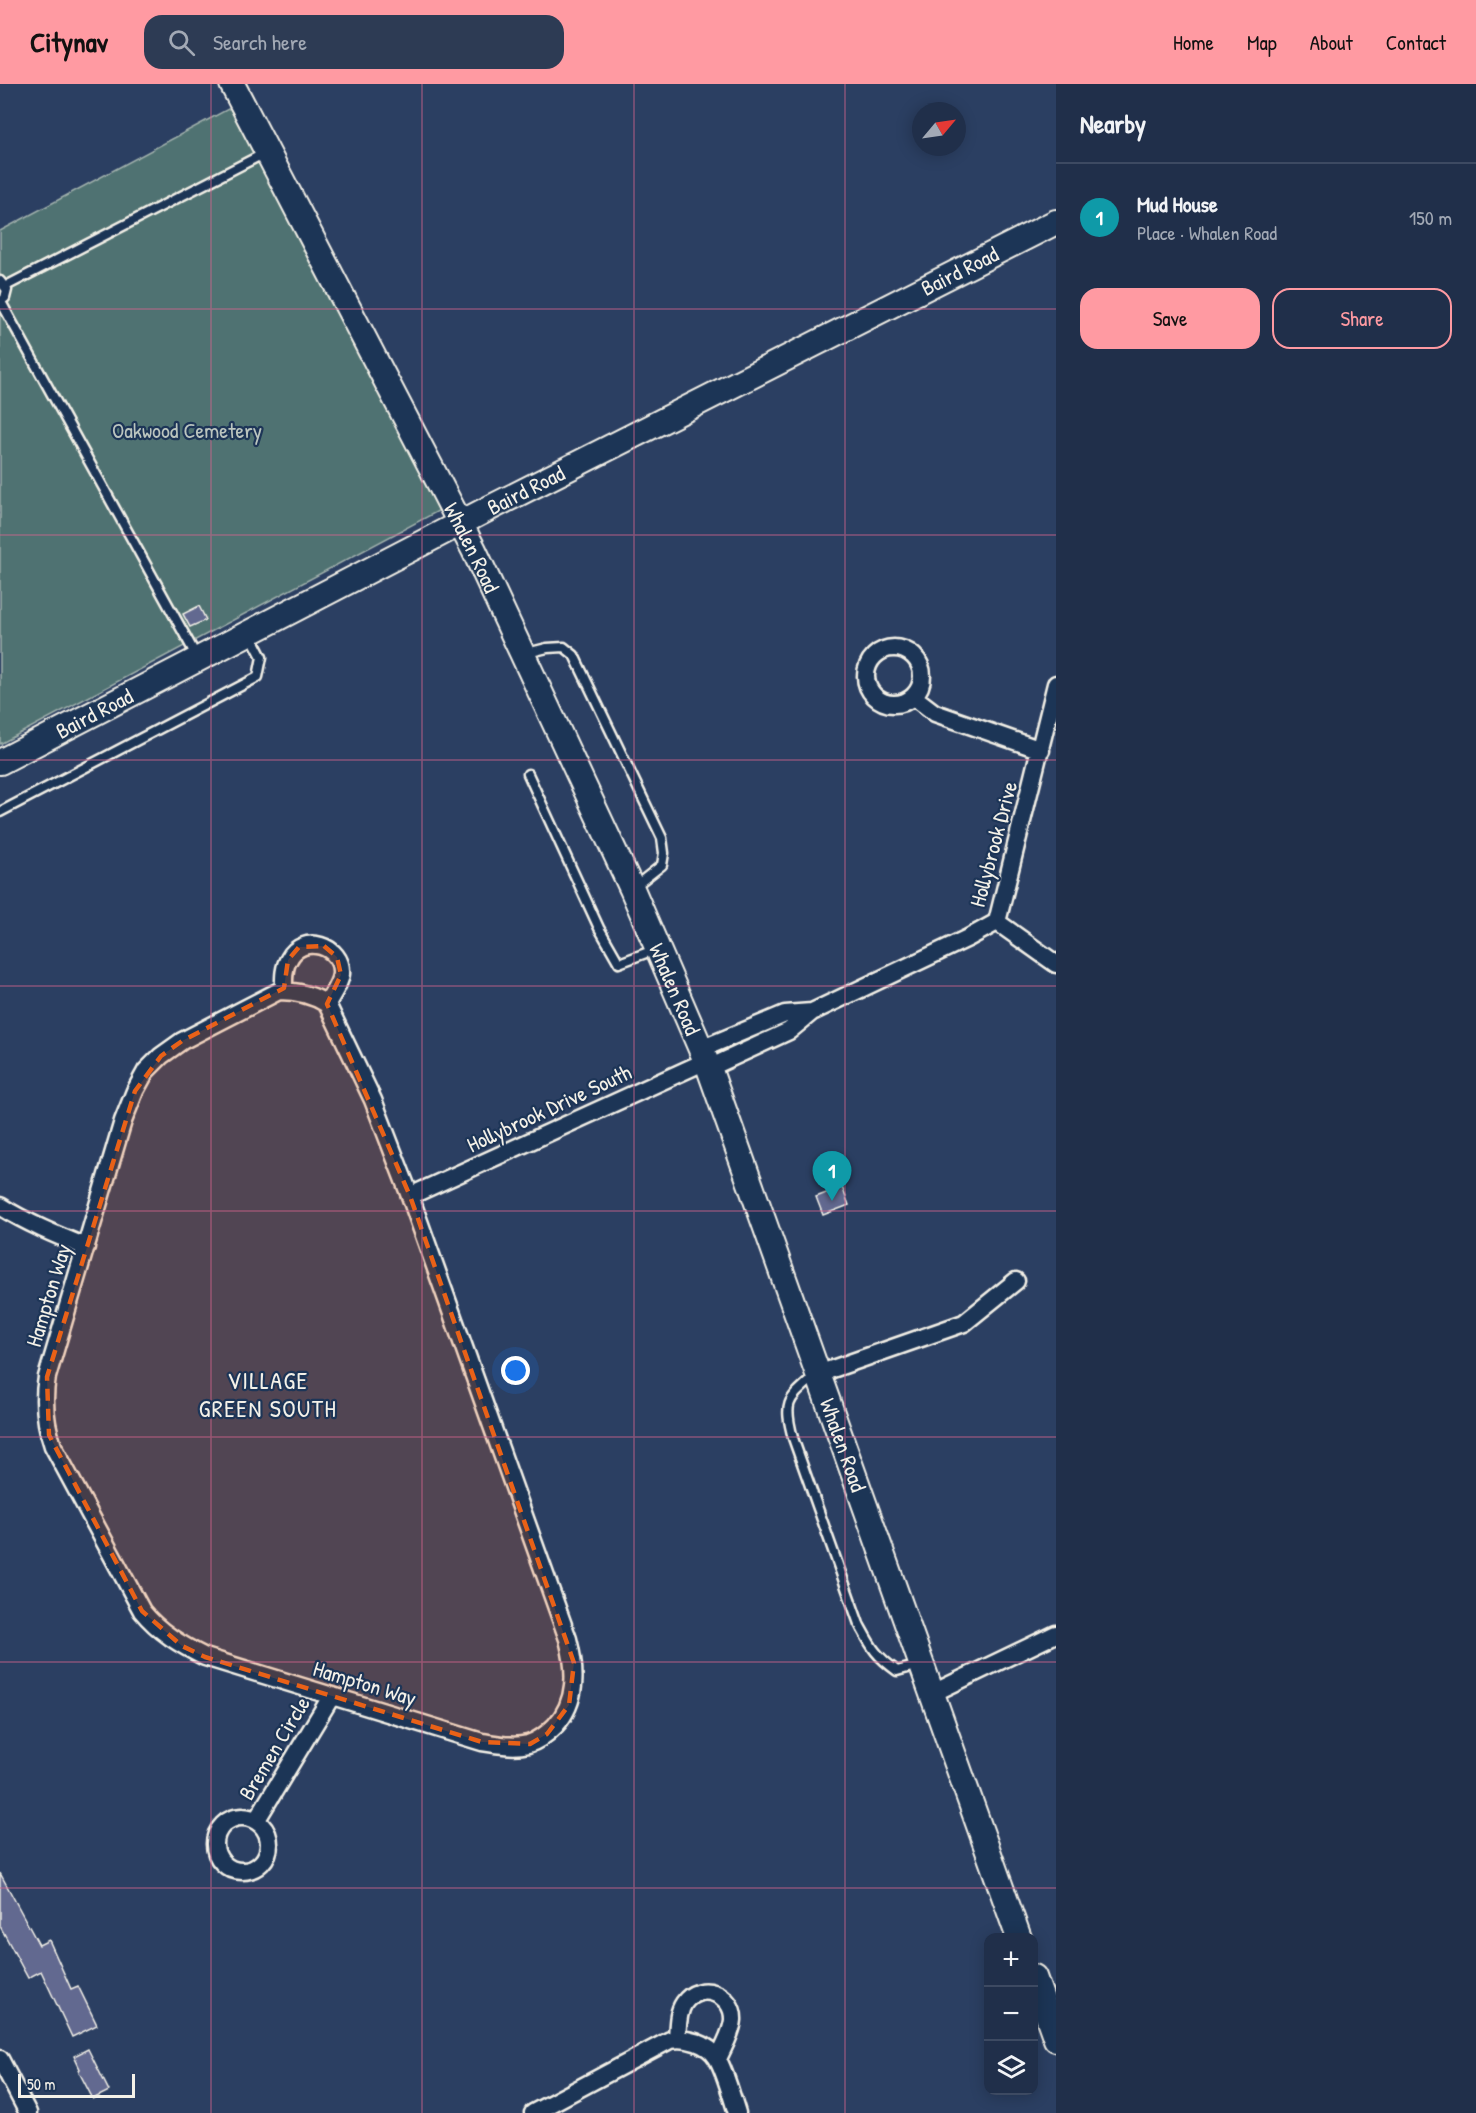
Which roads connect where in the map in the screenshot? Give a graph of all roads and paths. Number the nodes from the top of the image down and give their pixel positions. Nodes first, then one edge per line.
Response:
1 (232, 84) edge
2 (268, 152) junction
3 (1056, 222) edge
4 (3, 283) edge
5 (0, 302) edge
6 (460, 523) junction
7 (250, 633) junction
8 (523, 654) junction
9 (199, 660) junction
10 (1056, 684) edge
11 (914, 697) dead end
12 (1041, 750) junction
13 (0, 762) edge
14 (528, 774) dead end
15 (0, 812) edge
16 (632, 889) junction
17 (997, 922) junction
18 (658, 949) junction
19 (1056, 964) edge
20 (284, 991) junction
21 (327, 1004) junction
22 (705, 1059) junction
23 (410, 1196) junction
24 (0, 1206) edge
25 (86, 1247) junction
26 (1016, 1281) dead end
27 (818, 1374) junction
28 (1056, 1634) edge
29 (921, 1665) junction
30 (931, 1694) junction
31 (331, 1697) junction
32 (256, 1821) dead end
33 (1017, 1933) edge
34 (1038, 1987) edge
35 (676, 2039) junction
36 (1056, 2039) edge
37 (0, 2059) edge
38 (718, 2059) junction
39 (28, 2113) edge
40 (533, 2113) edge
41 (737, 2113) edge

1 - 2 street, Whalen Road
2 - 4 lane
2 - 6 street, Whalen Road
3 - 6 street, Baird Road
4 - 5 lane
5 - 9 lane
6 - 7 street, Baird Road
6 - 8 street, Whalen Road
7 - 9 street, Baird Road
7 - 15 lane
8 - 16 street, Whalen Road
8 - 16 lane
9 - 13 street, Baird Road
10 - 12 street, Hollybrook Drive
11 - 12 street
12 - 17 street, Hollybrook Drive
14 - 18 lane
16 - 18 street, Whalen Road
17 - 19 street
17 - 22 street, Hollybrook Drive
18 - 22 street, Whalen Road
20 - 21 street
20 - 21 street
20 - 25 street, Hampton Way
21 - 23 street, Hampton Way
22 - 23 street, Hollybrook Drive South
22 - 27 street, Whalen Road
23 - 31 street, Hampton Way
24 - 25 street
25 - 31 street, Hampton Way
26 - 27 street
27 - 29 street, Whalen Road
27 - 29 lane
28 - 30 street
29 - 30 street, Whalen Road
30 - 33 street, Whalen Road
31 - 32 street, Bremen Circle
34 - 36 street
35 - 38 street
35 - 38 street
35 - 40 street
37 - 39 street
38 - 41 street

